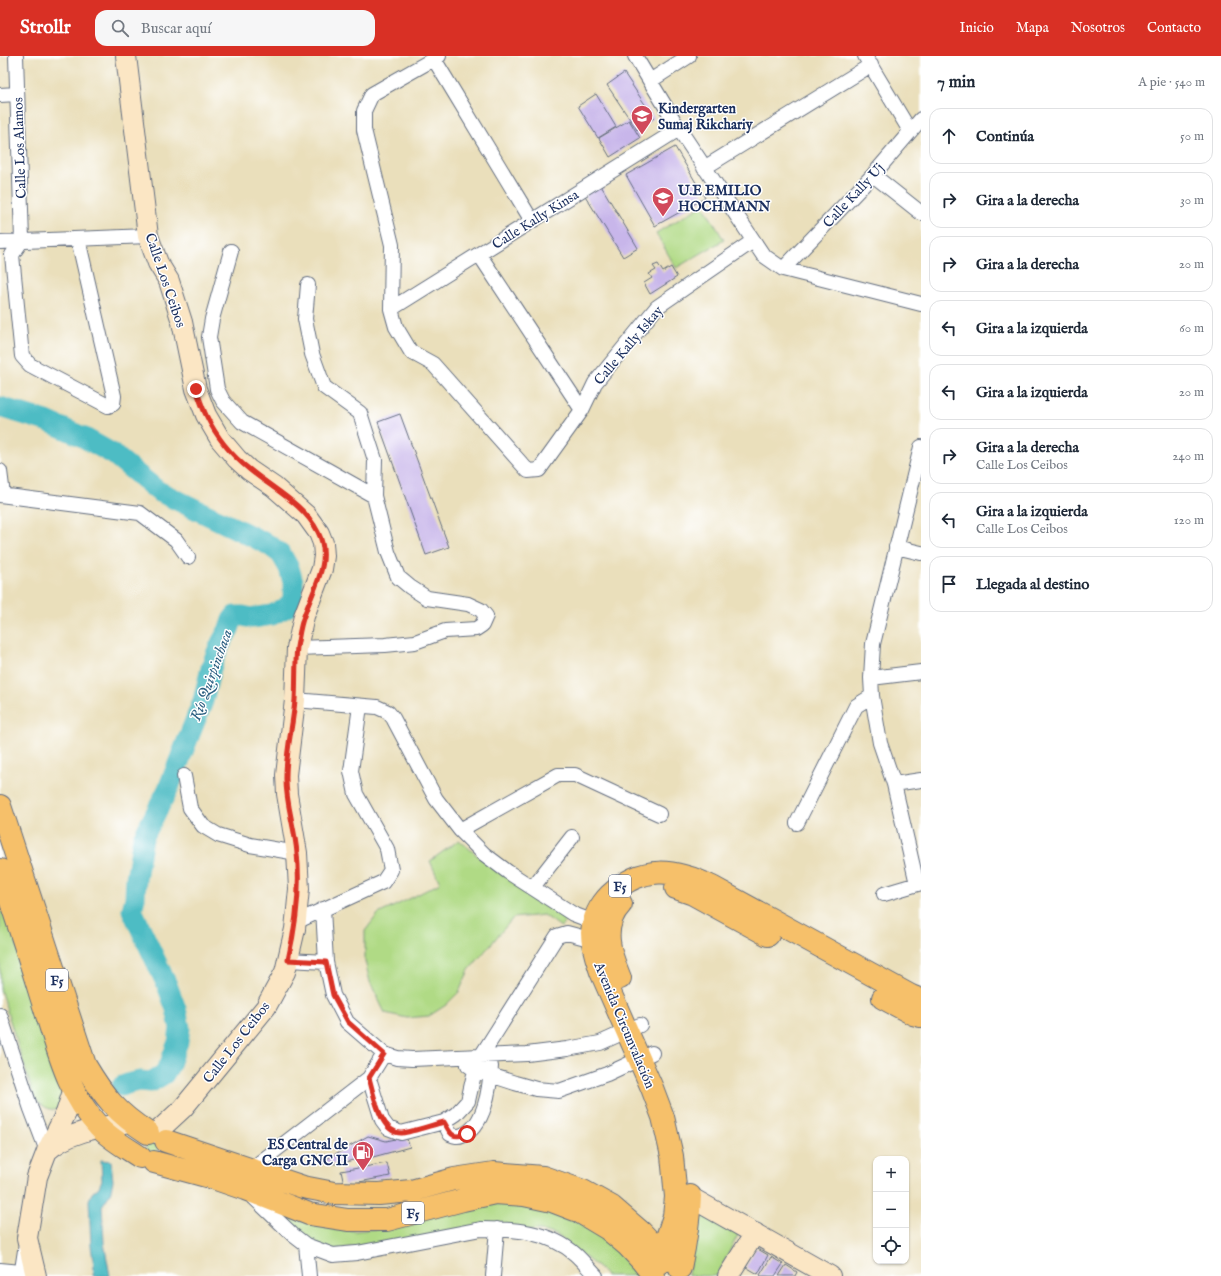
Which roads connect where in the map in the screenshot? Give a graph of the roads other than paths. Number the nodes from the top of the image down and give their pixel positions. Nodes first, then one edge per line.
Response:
1 (16, 56) edge
2 (126, 56) edge
3 (634, 56) edge
4 (689, 56) edge
5 (436, 57) edge
6 (868, 60) edge
7 (650, 81) junction
8 (17, 94) junction
9 (0, 95) edge
10 (921, 119) edge
11 (679, 130) junction
12 (910, 131) junction
13 (704, 168) junction
14 (873, 175) junction
15 (921, 213) edge
16 (532, 221) junction
17 (148, 236) junction
18 (78, 239) junction
19 (22, 240) junction
20 (753, 241) junction
21 (0, 242) edge
22 (231, 251) dead end
23 (480, 254) junction
24 (783, 269) junction
25 (308, 285) dead end
26 (921, 304) edge
27 (391, 309) junction
28 (582, 410) junction
29 (921, 450) edge
30 (0, 471) edge
31 (2, 495) edge
32 (374, 496) junction
33 (896, 547) junction
34 (921, 553) edge
35 (188, 557) dead end
36 (297, 648) junction
37 (921, 672) edge
38 (871, 678) junction
39 (872, 696) junction
40 (295, 700) junction
41 (360, 706) junction
42 (184, 776) dead end
43 (921, 780) edge
44 (894, 784) junction
45 (0, 806) edge
46 (659, 814) dead end
47 (797, 823) dead end
48 (460, 830) junction
49 (572, 837) dead end
50 (297, 853) junction
51 (0, 870) edge
52 (919, 883) edge
53 (533, 887) junction
54 (884, 894) dead end
55 (323, 909) junction
56 (296, 922) junction
57 (593, 931) junction
58 (288, 960) junction
59 (326, 962) junction
60 (921, 1000) edge
61 (0, 1015) edge
62 (921, 1016) edge
63 (634, 1028) junction
64 (384, 1054) junction
65 (486, 1056) junction
66 (646, 1056) junction
67 (458, 1058) junction
68 (475, 1070) junction
69 (490, 1075) junction
70 (369, 1078) junction
71 (73, 1090) junction
72 (130, 1122) junction
73 (444, 1122) junction
74 (99, 1128) junction
75 (162, 1138) junction
76 (47, 1151) junction
77 (147, 1160) junction
78 (247, 1180) junction
79 (680, 1203) junction
80 (612, 1207) junction
81 (498, 1229) junction
82 (755, 1233) junction
83 (306, 1245) junction
84 (665, 1268) edge
85 (0, 1270) edge
86 (26, 1275) edge
87 (309, 1276) edge
88 (493, 1276) edge
89 (596, 1276) edge
90 (728, 1276) edge
91 (830, 1276) edge

1 - 8 street, Calle Los Alamos
2 - 17 street, Calle Los Ceibos
3 - 7 street
4 - 7 street
5 - 16 street
5 - 27 street
6 - 12 street
6 - 13 street
7 - 11 street
8 - 9 street
8 - 19 street, Calle Los Alamos
10 - 12 street, Calle Kally Uj
11 - 13 street
11 - 16 street, Calle Kally Kinsa
12 - 14 street, Calle Kally Uj
13 - 20 street
14 - 15 street
14 - 24 street, Calle Kally Uj
16 - 23 street, Calle Kally Kinsa
17 - 18 street
17 - 36 street, Calle Los Ceibos
18 - 19 street
18 - 19 street
19 - 21 street
20 - 24 street
20 - 28 street, Calle Kally Iskay
22 - 32 street
23 - 27 street, Calle Kally Kinsa
23 - 28 street
24 - 26 street
25 - 32 street
27 - 28 street, Calle Kally Iskay
29 - 33 street
30 - 31 street
31 - 35 street
32 - 36 street
33 - 34 street
33 - 38 street
36 - 40 street, Calle Los Ceibos
37 - 38 street
38 - 39 street
39 - 44 street
39 - 47 street
40 - 41 street
40 - 50 street, Calle Los Ceibos
41 - 48 street
41 - 55 street
42 - 50 street
43 - 44 street
44 - 52 street
45 - 72 highway, F5
46 - 48 street
48 - 53 street
49 - 53 street
50 - 56 street, Calle Los Ceibos
51 - 71 highway, F5
52 - 54 street
53 - 57 street
55 - 56 street
55 - 59 street
56 - 58 street, Calle Los Ceibos
57 - 60 highway, F5
57 - 63 highway, Avenida Circunvalación / F5
57 - 65 street
58 - 59 street
58 - 75 street, Calle Los Ceibos
59 - 64 street
61 - 76 street
62 - 63 highway, Avenida Circunvalación / F5
63 - 65 street
63 - 66 highway, Avenida Circunvalación / F5
64 - 67 street
64 - 70 street
65 - 67 street
65 - 68 street
65 - 69 street
66 - 69 street
66 - 79 highway, Avenida Circunvalación / F5
67 - 68 street
68 - 69 street
68 - 73 street
69 - 73 street
70 - 73 street
70 - 78 street
71 - 74 highway, F5
71 - 76 street
72 - 74 street
72 - 75 highway, F5
74 - 76 street
74 - 77 highway, F5
75 - 77 highway
75 - 78 highway, F5
76 - 86 street
77 - 78 highway, F5
78 - 80 highway, F5
78 - 83 street
78 - 84 highway, F5
79 - 80 highway
79 - 82 street
79 - 84 highway, Avenida Circunvalación / F5
80 - 84 highway, F5
81 - 83 street
81 - 88 street
81 - 89 street
82 - 90 street
82 - 91 street
83 - 87 street
85 - 86 street

